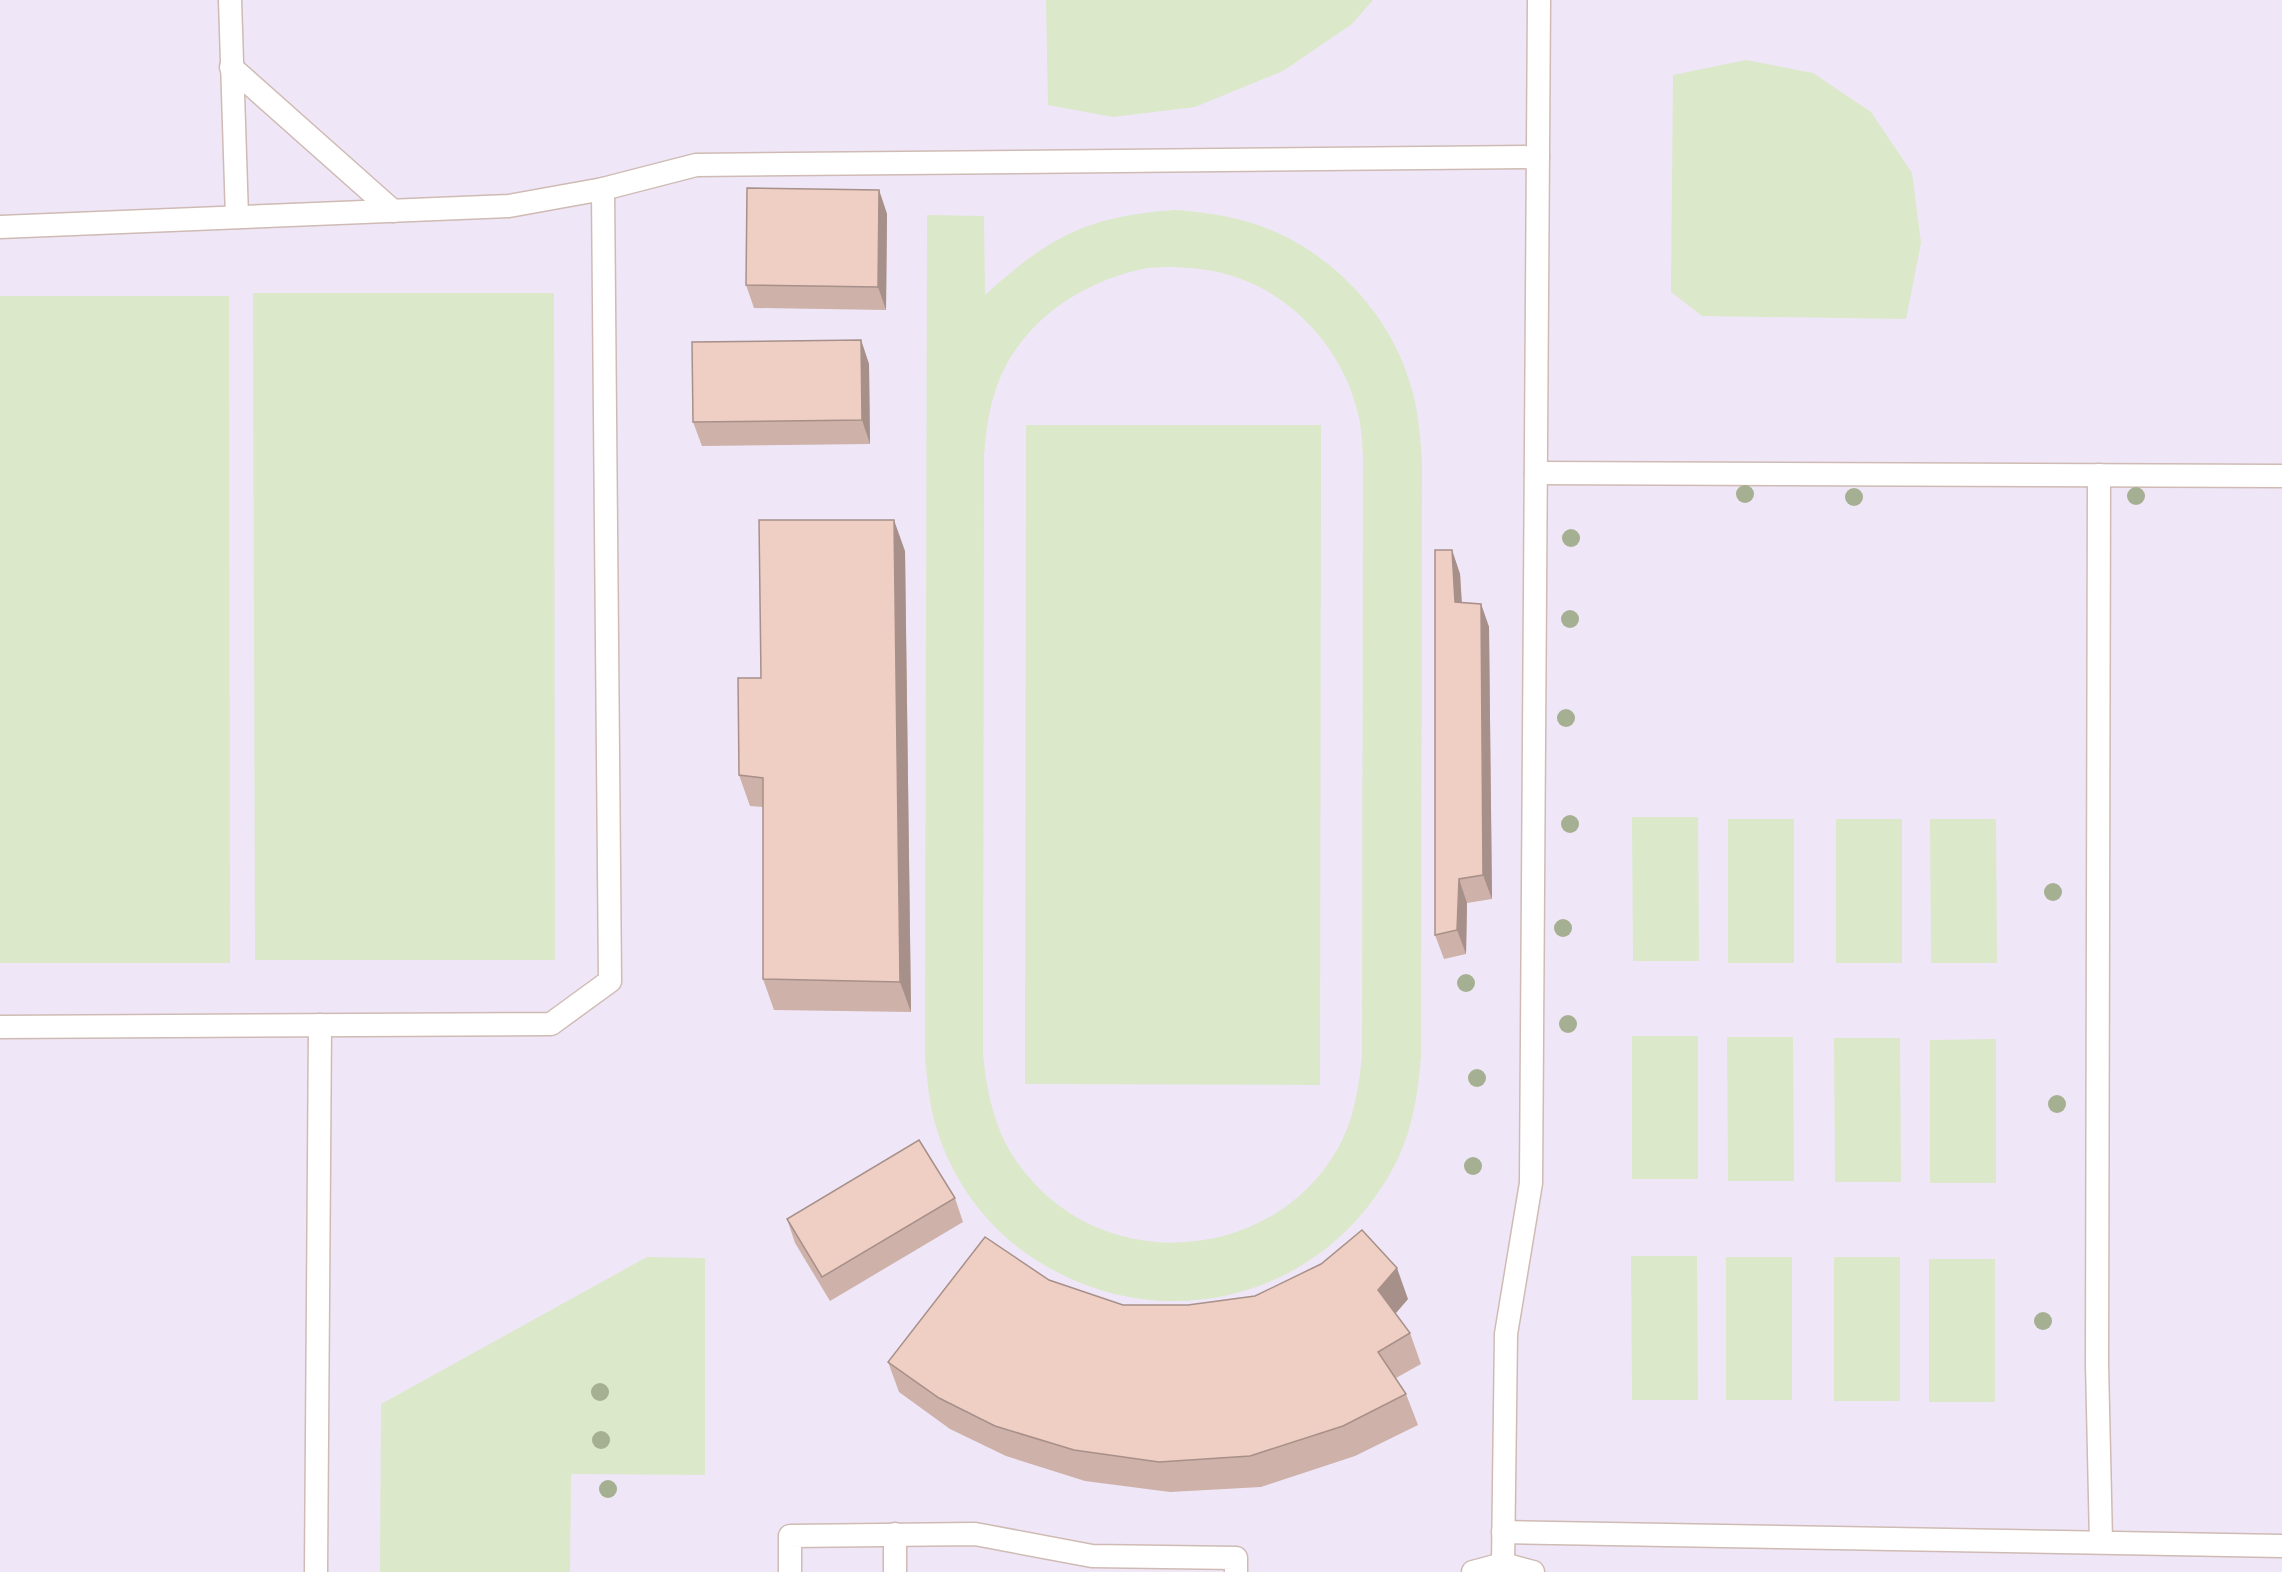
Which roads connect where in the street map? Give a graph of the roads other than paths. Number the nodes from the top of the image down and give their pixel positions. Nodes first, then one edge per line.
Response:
1 (230, 0) edge
2 (1539, 0) edge
3 (231, 67) junction
4 (1538, 157) junction
5 (603, 189) junction
6 (393, 211) junction
7 (237, 217) junction
8 (0, 227) edge
9 (1536, 473) junction
10 (2099, 475) junction
11 (2282, 476) edge
12 (320, 1025) junction
13 (0, 1027) edge
14 (1503, 1532) junction
15 (895, 1534) junction
16 (2102, 1542) junction
17 (2282, 1546) edge
18 (1503, 1564) junction
19 (316, 1572) edge
20 (790, 1572) edge
21 (895, 1572) edge
22 (1236, 1572) edge
23 (1473, 1572) edge
24 (1533, 1572) edge

1 - 3 lane
2 - 4 lane
3 - 6 lane
3 - 7 lane
4 - 5 lane
4 - 9 lane
5 - 6 lane
5 - 12 lane
6 - 7 lane
7 - 8 lane
9 - 10 lane
9 - 14 lane
10 - 11 lane
10 - 16 lane
12 - 13 lane
12 - 19 lane
14 - 16 lane
14 - 18 lane
15 - 20 lane
15 - 21 lane
15 - 22 lane
16 - 17 lane
18 - 23 lane
18 - 24 lane

